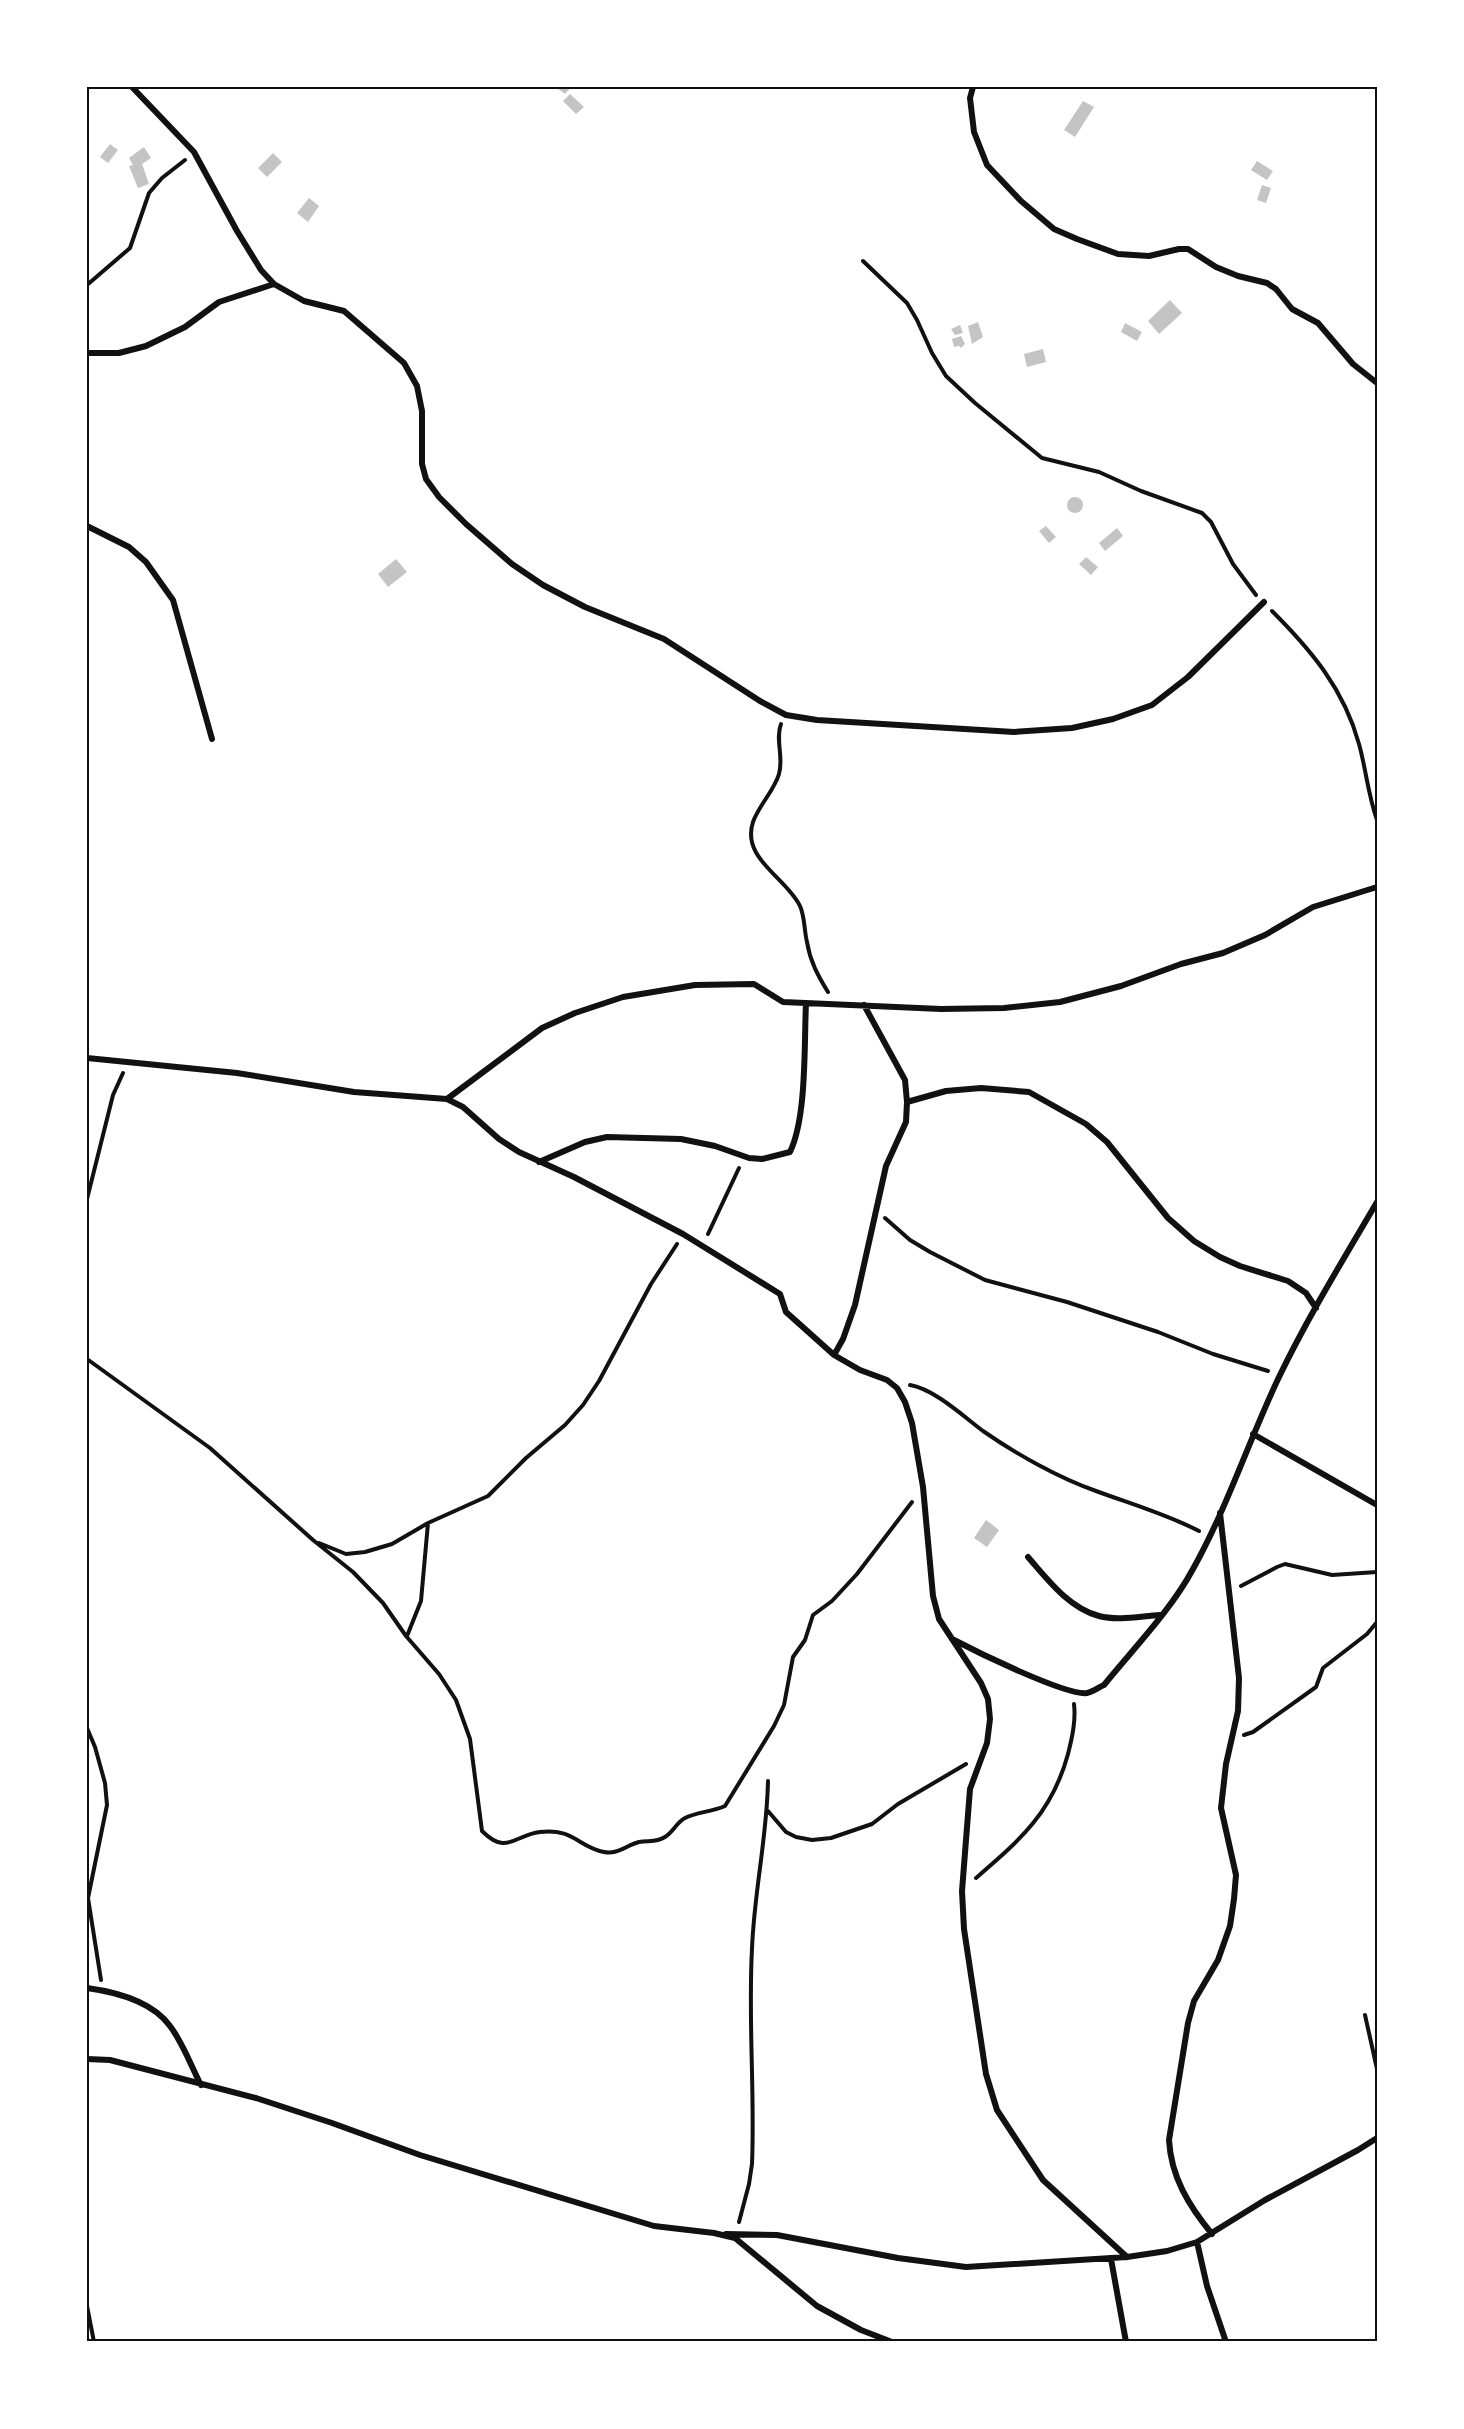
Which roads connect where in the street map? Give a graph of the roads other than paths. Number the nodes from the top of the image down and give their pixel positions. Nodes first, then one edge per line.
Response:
1 (132, 87) edge
2 (973, 87) edge
3 (274, 284) junction
4 (87, 353) edge
5 (1377, 383) edge
6 (87, 526) edge
7 (1264, 603) road end
8 (212, 739) dead end
9 (1377, 887) edge
10 (806, 1003) junction
11 (864, 1005) junction
12 (87, 1058) edge
13 (447, 1100) junction
14 (907, 1102) junction
15 (539, 1162) junction
16 (1377, 1202) edge
17 (1316, 1308) junction
18 (834, 1355) junction
19 (1253, 1434) junction
20 (1377, 1505) edge
21 (1220, 1513) junction
22 (1028, 1557) dead end
23 (1160, 1615) junction
24 (950, 1638) junction
25 (87, 1988) edge
26 (87, 2059) edge
27 (201, 2085) junction
28 (1377, 2138) edge
29 (714, 2233) junction
30 (1212, 2234) junction
31 (1197, 2242) junction
32 (1127, 2257) junction
33 (1111, 2259) junction
34 (892, 2342) edge
35 (1126, 2342) edge
36 (1226, 2342) edge

1 - 3 street
2 - 5 street
3 - 4 street
3 - 7 street
6 - 8 street
9 - 11 street
10 - 11 street
10 - 13 street
10 - 15 street
11 - 14 street
12 - 13 street
13 - 15 street
14 - 17 street
14 - 18 street
15 - 18 street
16 - 17 street
17 - 19 street
18 - 24 street
19 - 20 street
19 - 21 street
21 - 23 street
21 - 30 street
22 - 23 street
23 - 24 street
24 - 32 street
25 - 27 street
26 - 27 street
27 - 29 street
28 - 30 street
29 - 33 street
29 - 34 street
30 - 31 street
31 - 32 street
31 - 36 street
32 - 33 street
33 - 35 street

